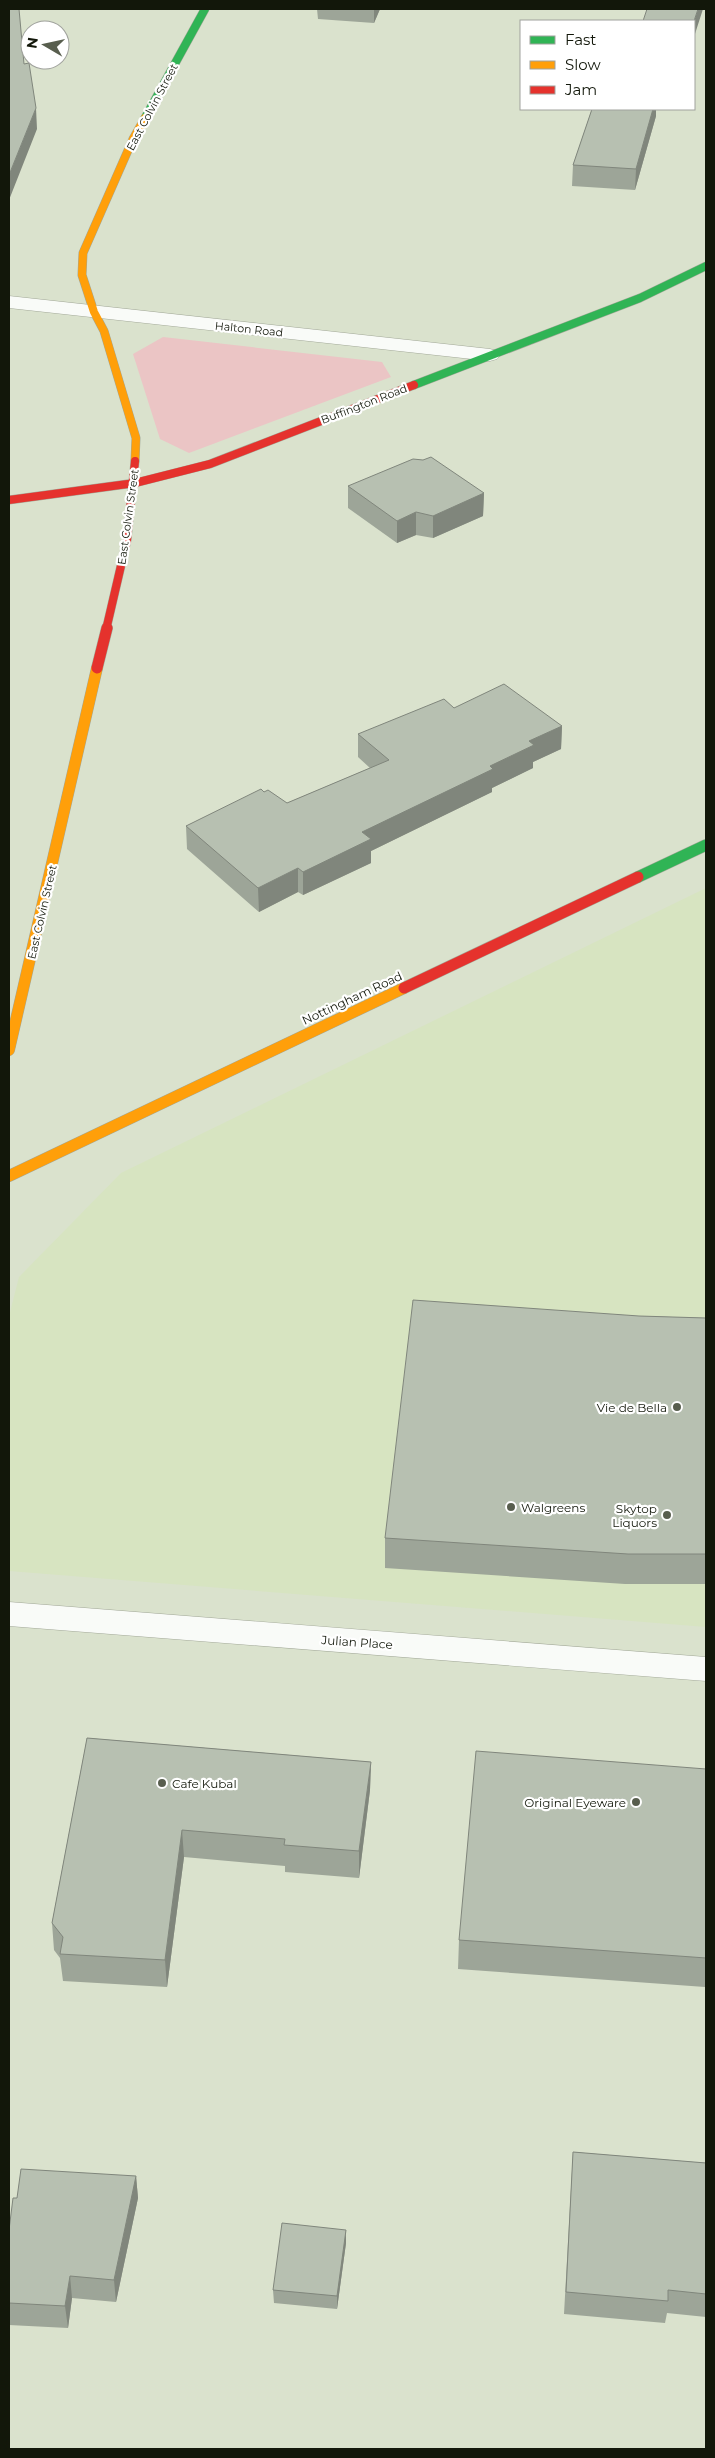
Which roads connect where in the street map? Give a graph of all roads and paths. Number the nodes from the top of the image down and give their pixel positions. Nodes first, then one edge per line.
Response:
1 (205, 9) edge
2 (706, 266) edge
3 (9, 302) edge
4 (94, 312) junction
5 (490, 355) junction
6 (135, 483) junction
7 (9, 500) edge
8 (706, 845) edge
9 (9, 1050) edge
10 (9, 1176) edge
11 (9, 1614) edge
12 (706, 1669) edge

1 - 4 street, East Colvin Street
2 - 5 street, Buffington Road
3 - 4 street, Halton Road
4 - 5 street, Halton Road
4 - 6 street, East Colvin Street
5 - 6 street, Buffington Road
6 - 7 street, Buffington Road
6 - 9 street, East Colvin Street
8 - 10 street, Nottingham Road
11 - 12 street, Julian Place

